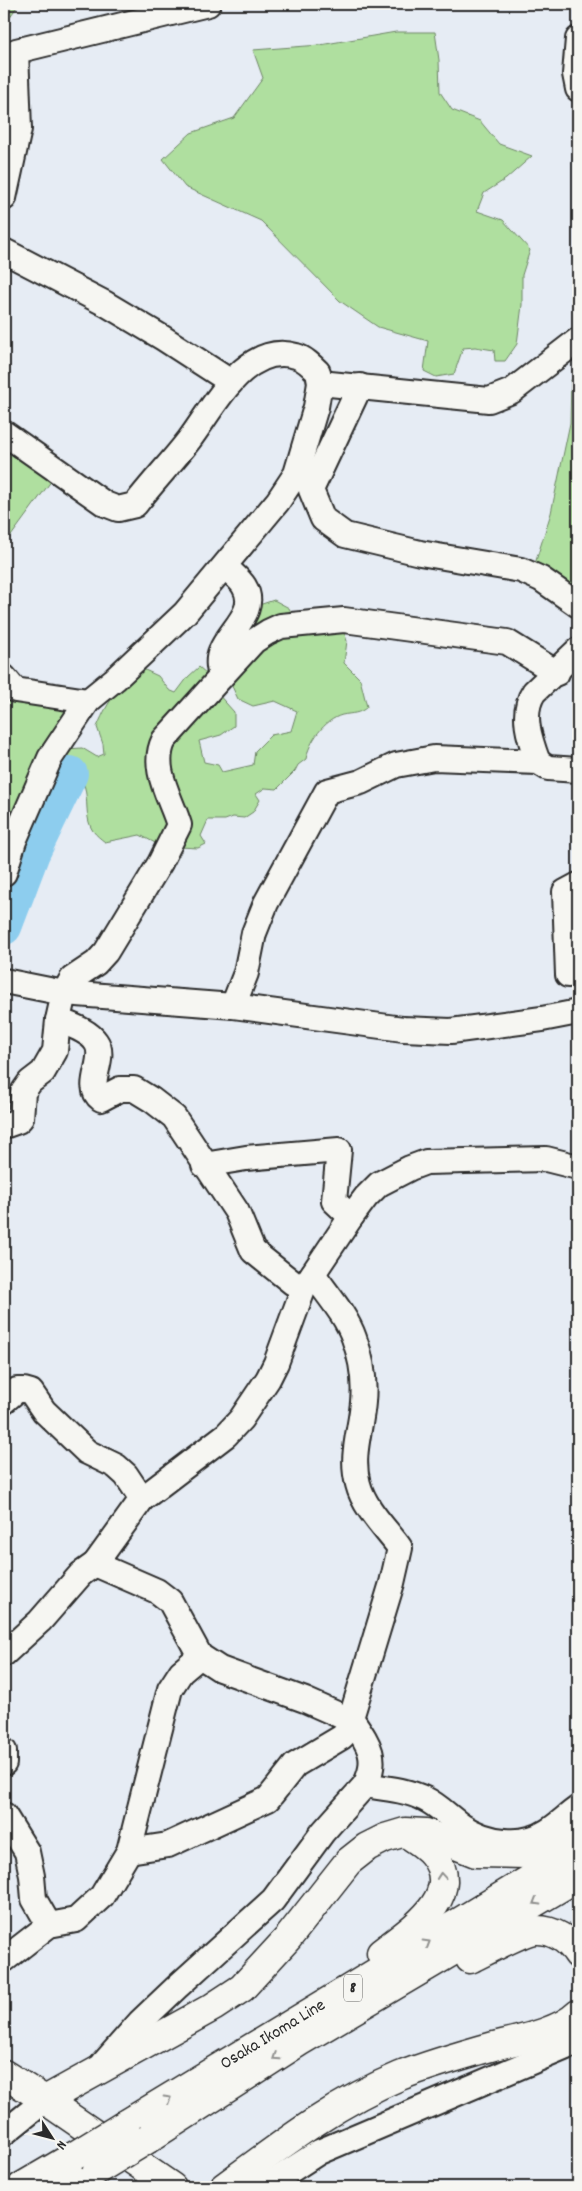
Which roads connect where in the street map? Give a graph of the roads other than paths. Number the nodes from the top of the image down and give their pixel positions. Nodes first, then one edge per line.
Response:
1 (208, 4) edge
2 (578, 39) edge
3 (578, 89) edge
4 (4, 198) edge
5 (4, 251) edge
6 (578, 340) edge
7 (231, 382) junction
8 (320, 383) junction
9 (360, 386) junction
10 (4, 433) edge
11 (225, 566) junction
12 (578, 605) edge
13 (578, 650) edge
14 (557, 673) junction
15 (4, 677) edge
16 (221, 677) junction
17 (88, 701) junction
18 (538, 762) junction
19 (578, 770) edge
20 (4, 873) edge
21 (578, 885) edge
22 (578, 970) edge
23 (4, 982) edge
24 (64, 993) junction
25 (233, 1006) junction
26 (578, 1012) edge
27 (58, 1020) junction
28 (4, 1126) edge
29 (204, 1165) junction
30 (578, 1167) edge
31 (351, 1217) junction
32 (308, 1280) junction
33 (4, 1401) edge
34 (142, 1499) junction
35 (95, 1564) junction
36 (4, 1654) edge
37 (200, 1656) junction
38 (353, 1720) junction
39 (4, 1751) edge
40 (4, 1763) edge
41 (365, 1785) junction
42 (578, 1808) edge
43 (4, 1815) edge
44 (405, 1832) junction
45 (578, 1839) edge
46 (578, 1850) edge
47 (129, 1851) junction
48 (578, 1877) edge
49 (49, 1925) junction
50 (578, 1954) edge
51 (4, 1960) edge
52 (578, 1995) edge
53 (293, 2035) junction
54 (574, 2035) edge
55 (98, 2070) junction
56 (4, 2074) edge
57 (45, 2100) junction
58 (137, 2132) junction
59 (4, 2133) edge
60 (21, 2187) edge
61 (69, 2187) edge
62 (172, 2187) edge
63 (224, 2187) edge
64 (265, 2187) edge

1 - 4 street
2 - 3 street
5 - 7 street
6 - 9 street
7 - 8 street
7 - 10 street
8 - 9 street
8 - 11 street
9 - 12 street
11 - 16 street
11 - 17 street
13 - 14 street
14 - 16 street
14 - 18 street
15 - 17 street
16 - 24 street
17 - 20 street
18 - 19 street
18 - 25 street
21 - 22 street
23 - 24 street
24 - 25 street
24 - 27 street
25 - 26 street
27 - 28 street
27 - 29 street
29 - 31 street
29 - 32 street
30 - 31 street
31 - 32 street
32 - 34 street
32 - 38 street
33 - 34 street
34 - 35 street
35 - 36 street
35 - 37 street
37 - 38 street
37 - 47 street
38 - 41 street
38 - 47 street
39 - 40 street
41 - 42 street
41 - 55 street
43 - 49 street
44 - 45 main road
53 -> 44 main road
44 - 55 main road
53 -> 46 main road, Osaka Ikoma Line / 8
47 - 49 street
48 -> 53 main road, Osaka Ikoma Line / 8
49 - 51 street
50 - 53 main road
52 - 54 main road
53 - 58 main road, Osaka Ikoma Line / 8
54 - 63 main road
54 - 64 street
55 - 57 main road
56 - 57 main road
57 - 59 street
57 - 62 main road
58 - 60 main road, Osaka Ikoma Line / 8, bridge
58 - 61 main road, Osaka Ikoma Line / 8, bridge

